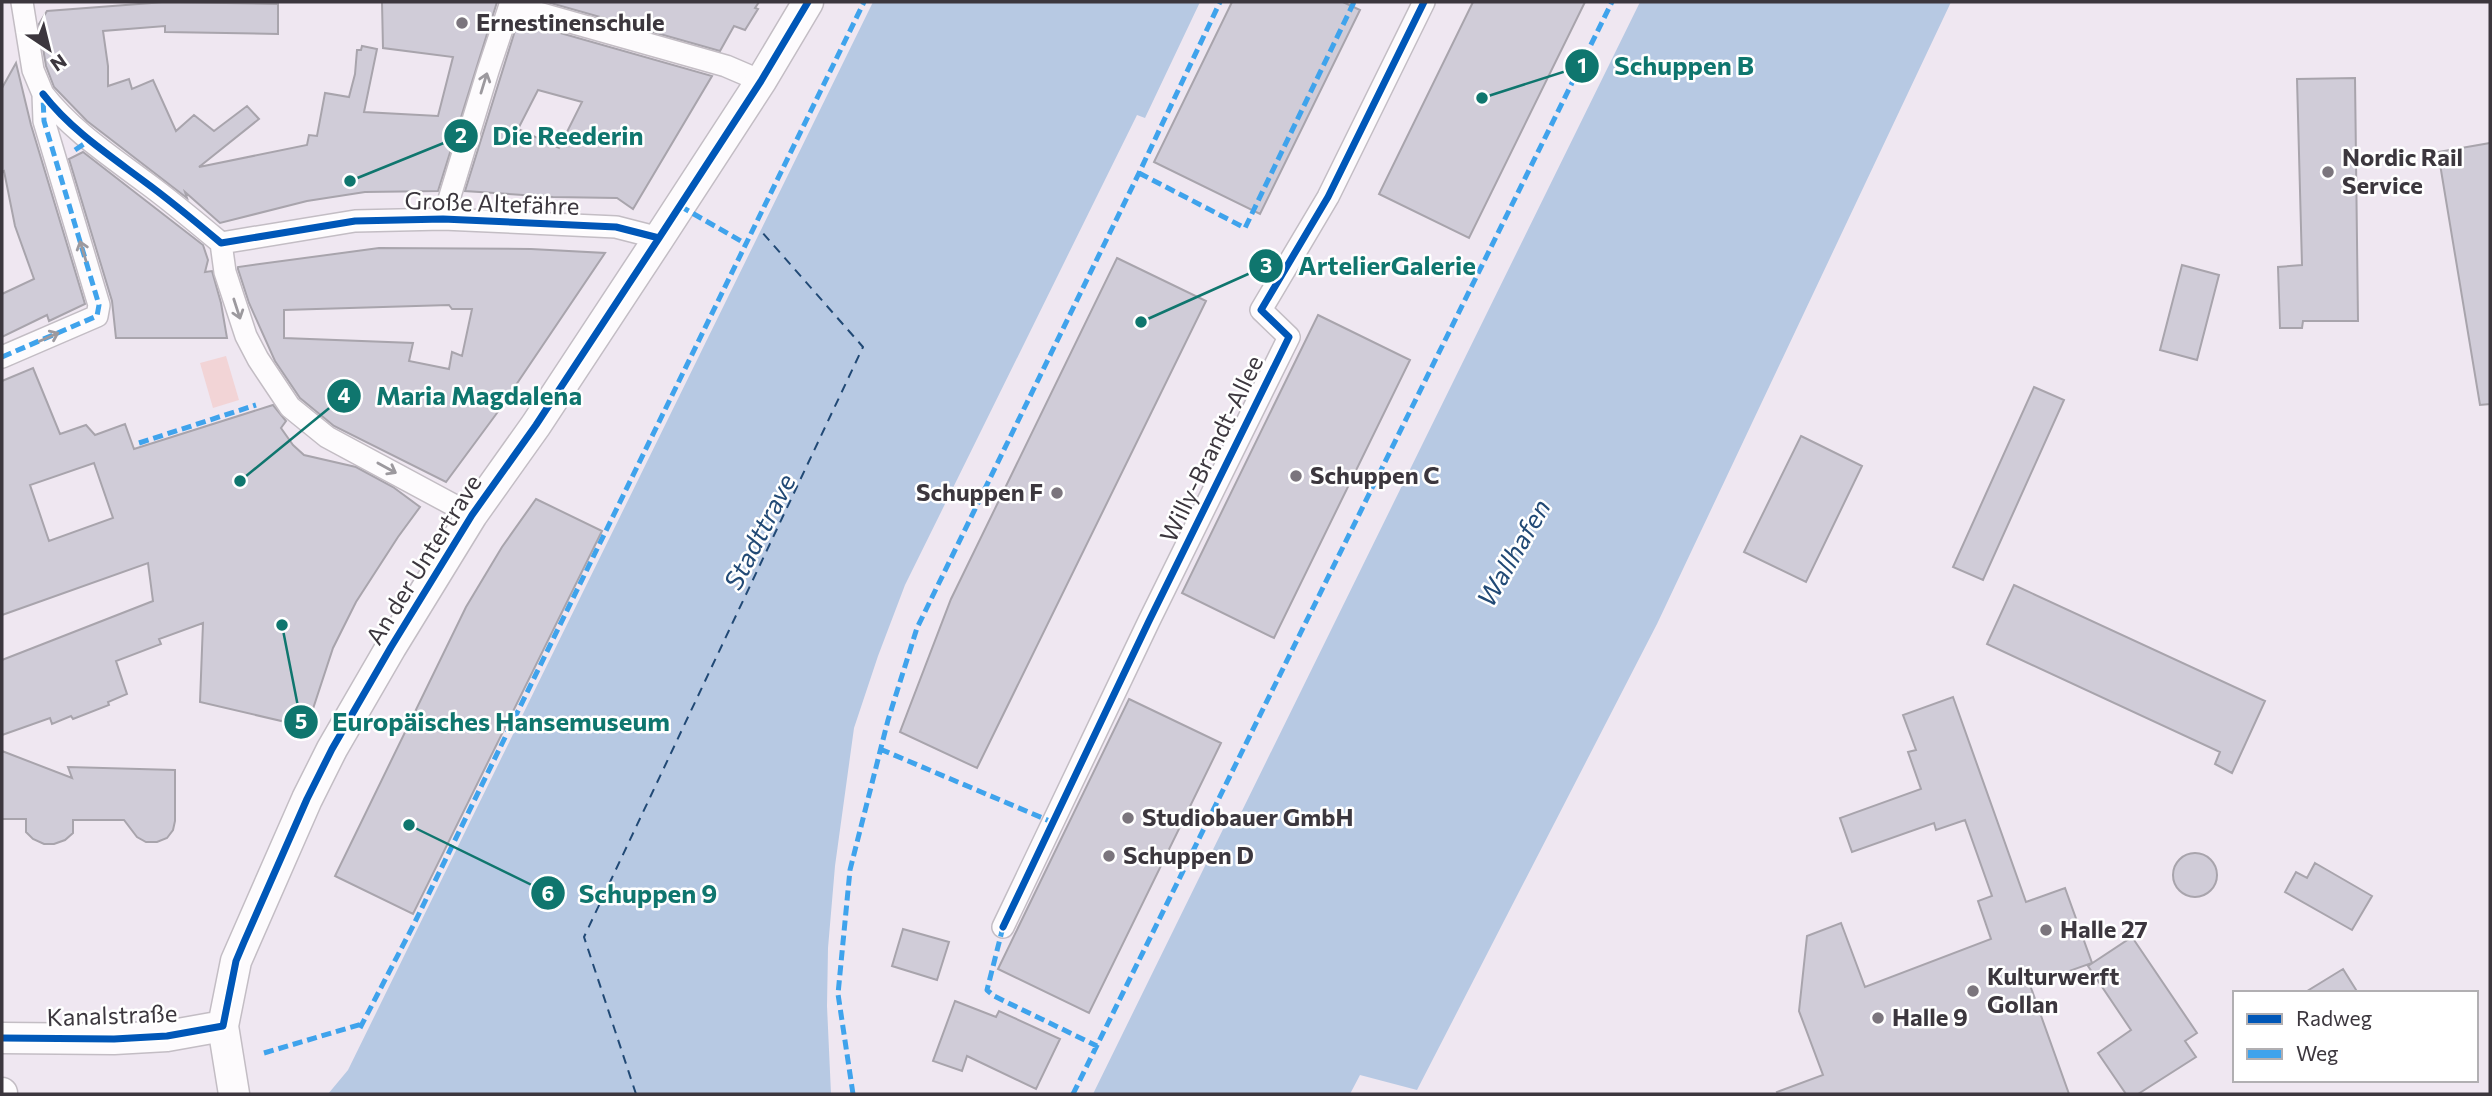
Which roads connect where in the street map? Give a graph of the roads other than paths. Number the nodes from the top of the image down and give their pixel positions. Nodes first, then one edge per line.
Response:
1 (22, 2) edge
2 (808, 2) edge
3 (1424, 2) edge
4 (511, 3) edge
5 (761, 81) junction
6 (43, 94) junction
7 (443, 219) junction
8 (659, 238) junction
9 (220, 243) junction
10 (2, 358) edge
11 (472, 515) junction
12 (1003, 927) dead end
13 (223, 1027) junction
14 (2, 1038) edge
15 (234, 1094) edge

1 - 6 street
2 - 5 main road, An der Untertrave
3 - 12 street, Willy-Brandt-Allee
4 - 5 street
7 -> 4 street
5 - 8 main road, An der Untertrave
6 - 9 street
10 -> 6 street
7 - 8 street, Große Altefähre
7 - 9 street, Große Altefähre
8 - 11 main road, An der Untertrave
9 -> 11 street
11 - 13 main road, An der Untertrave
13 - 14 main road, Kanalstraße
13 - 15 main road, An der Untertrave

